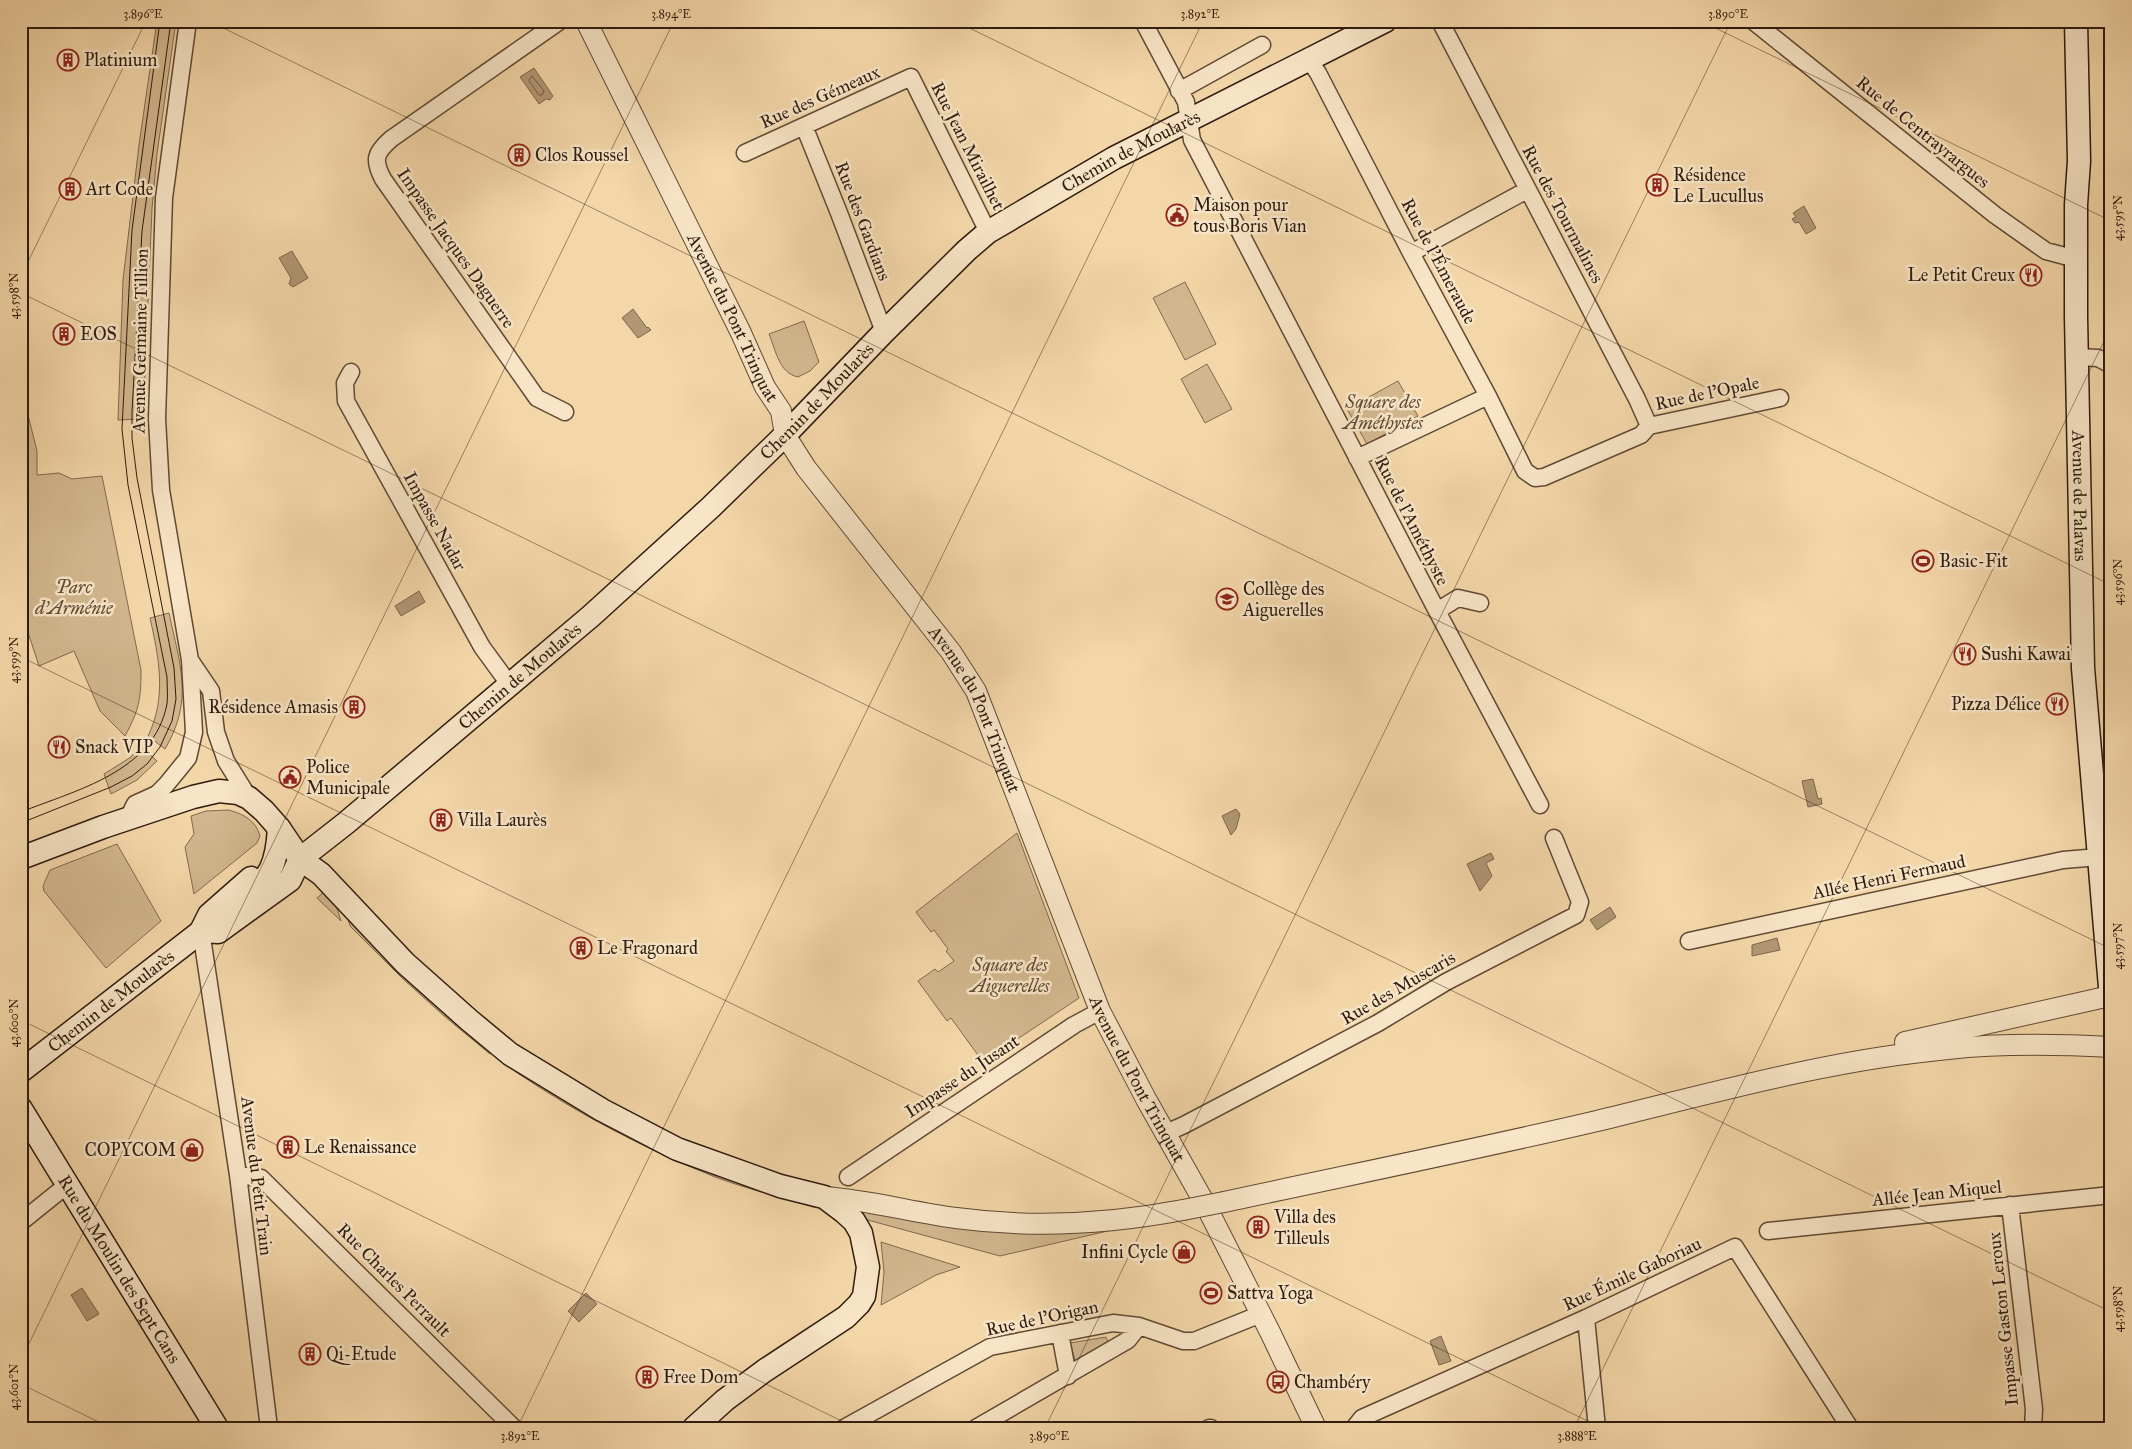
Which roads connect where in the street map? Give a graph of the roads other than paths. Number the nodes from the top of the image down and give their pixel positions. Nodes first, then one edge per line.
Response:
1 (188, 21) edge
2 (560, 21) edge
3 (586, 21) edge
4 (1143, 21) edge
5 (1386, 21) edge
6 (1440, 21) edge
7 (1753, 21) edge
8 (2076, 21) edge
9 (1262, 45) dead end
10 (1309, 60) junction
11 (911, 77) joint
12 (1179, 91) junction
13 (1188, 119) junction
14 (804, 126) junction
15 (746, 153) dead end
16 (1527, 190) junction
17 (988, 232) junction
18 (1411, 252) junction
19 (2076, 259) junction
20 (884, 332) junction
21 (2077, 357) junction
22 (2111, 365) edge
23 (351, 372) dead end
24 (1488, 396) junction
25 (1780, 398) dead end
26 (565, 412) dead end
27 (1649, 426) junction
28 (785, 435) junction
29 (1357, 458) junction
30 (1535, 478) joint
31 (1480, 603) dead end
32 (1437, 612) junction
33 (190, 660) junction
34 (509, 684) junction
35 (249, 798) junction
36 (1540, 806) dead end
37 (128, 818) junction
38 (2103, 818) edge
39 (279, 828) junction
40 (1554, 838) dead end
41 (2099, 857) junction
42 (21, 858) edge
43 (276, 859) junction
44 (300, 859) junction
45 (201, 931) junction
46 (1689, 941) dead end
47 (2111, 997) edge
48 (1100, 1011) junction
49 (2111, 1047) edge
50 (1813, 1070) junction
51 (21, 1071) edge
52 (21, 1109) edge
53 (1166, 1133) junction
54 (238, 1175) junction
55 (848, 1177) dead end
56 (66, 1185) junction
57 (2111, 1195) edge
58 (824, 1197) junction
59 (2010, 1206) junction
60 (21, 1222) edge
61 (1768, 1231) dead end
62 (1261, 1314) junction
63 (1586, 1318) junction
64 (1139, 1326) junction
65 (1060, 1333) junction
66 (1068, 1376) junction
67 (217, 1428) edge
68 (269, 1428) edge
69 (514, 1428) edge
70 (694, 1428) edge
71 (844, 1428) edge
72 (976, 1428) edge
73 (1316, 1428) edge
74 (1354, 1428) edge
75 (1597, 1428) edge
76 (1850, 1428) edge
77 (2033, 1428) edge

1 - 33 street, Avenue Germaine Tillion
2 - 26 street, Impasse Jacques Daguerre
3 - 28 street, Avenue du Pont Trinquat
4 - 12 street, Rue de l'Améthyste
5 - 10 main road, Chemin de Moularès
6 - 16 street, Rue des Tourmalines
7 - 19 street, Rue de Centrayrargues
8 - 19 main road, Avenue de Palavas
9 - 12 street
10 - 13 main road, Chemin de Moularès
10 - 18 street, Rue de l'Émeraude
11 - 14 street, Rue des Gémeaux
11 - 17 street, Rue Jean Mirailhet
12 - 13 street, Rue de l'Améthyste
13 - 17 main road, Chemin de Moularès
13 - 29 street, Rue de l'Améthyste
14 - 15 street, Rue des Gémeaux
14 - 20 street, Rue des Gardians
16 - 18 street
16 - 27 street, Rue des Tourmalines
17 - 20 main road, Chemin de Moularès
18 - 24 street, Rue de l'Émeraude
19 - 21 main road, Avenue de Palavas
20 - 28 main road, Chemin de Moularès
21 - 22 street
21 - 38 main road, Avenue de Palavas
23 - 34 street, Impasse Nadar
24 - 29 street
24 - 30 street, Rue de l'Émeraude
25 - 27 street, Rue de l'Opale
27 - 30 street, Rue de l'Opale
28 - 34 main road, Chemin de Moularès
28 - 48 street, Avenue du Pont Trinquat
29 - 32 street, Rue de l'Améthyste
31 - 32 street
32 - 36 street, Rue de l'Améthyste
33 - 35 street, Avenue Germaine Tillion
33 - 37 street, Avenue Germaine Tillion
34 - 44 main road, Chemin de Moularès
35 - 37 main road
35 - 39 main road
37 - 42 main road
38 - 41 main road, Avenue de Palavas
39 - 43 main road
39 - 44 main road
40 - 53 street, Rue des Muscaris
41 - 46 street, Allée Henri Fermaud
41 - 47 main road, Avenue de Palavas
43 - 44 main road
43 - 45 main road
44 - 45 main road, Chemin de Moularès
44 - 58 main road
45 - 51 main road, Chemin de Moularès
45 - 54 street, Avenue du Petit Train
47 - 50 street
48 - 53 street, Avenue du Pont Trinquat
48 - 55 street, Impasse du Jusant
49 - 50 street
50 - 58 street, bridge
52 - 56 main road, Rue du Moulin des Sept Cans
53 - 62 street, Avenue du Pont Trinquat
54 - 68 street, Avenue du Petit Train
54 - 69 street, Rue Charles Perrault
56 - 60 street
56 - 67 main road, Rue du Moulin des Sept Cans
57 - 59 street, Allée Jean Miquel
58 - 70 main road
59 - 61 street, Allée Jean Miquel
59 - 77 street, Impasse Gaston Leroux
62 - 64 street, Rue de l'Origan
62 - 73 street, Avenue du Pont Trinquat
63 - 74 street, Rue Émile Gaboriau
63 - 75 street
63 - 76 street, Rue Émile Gaboriau
64 - 65 street, Rue de l'Origan
64 - 66 street
65 - 66 street
65 - 71 street, Rue de l'Origan
66 - 72 street

